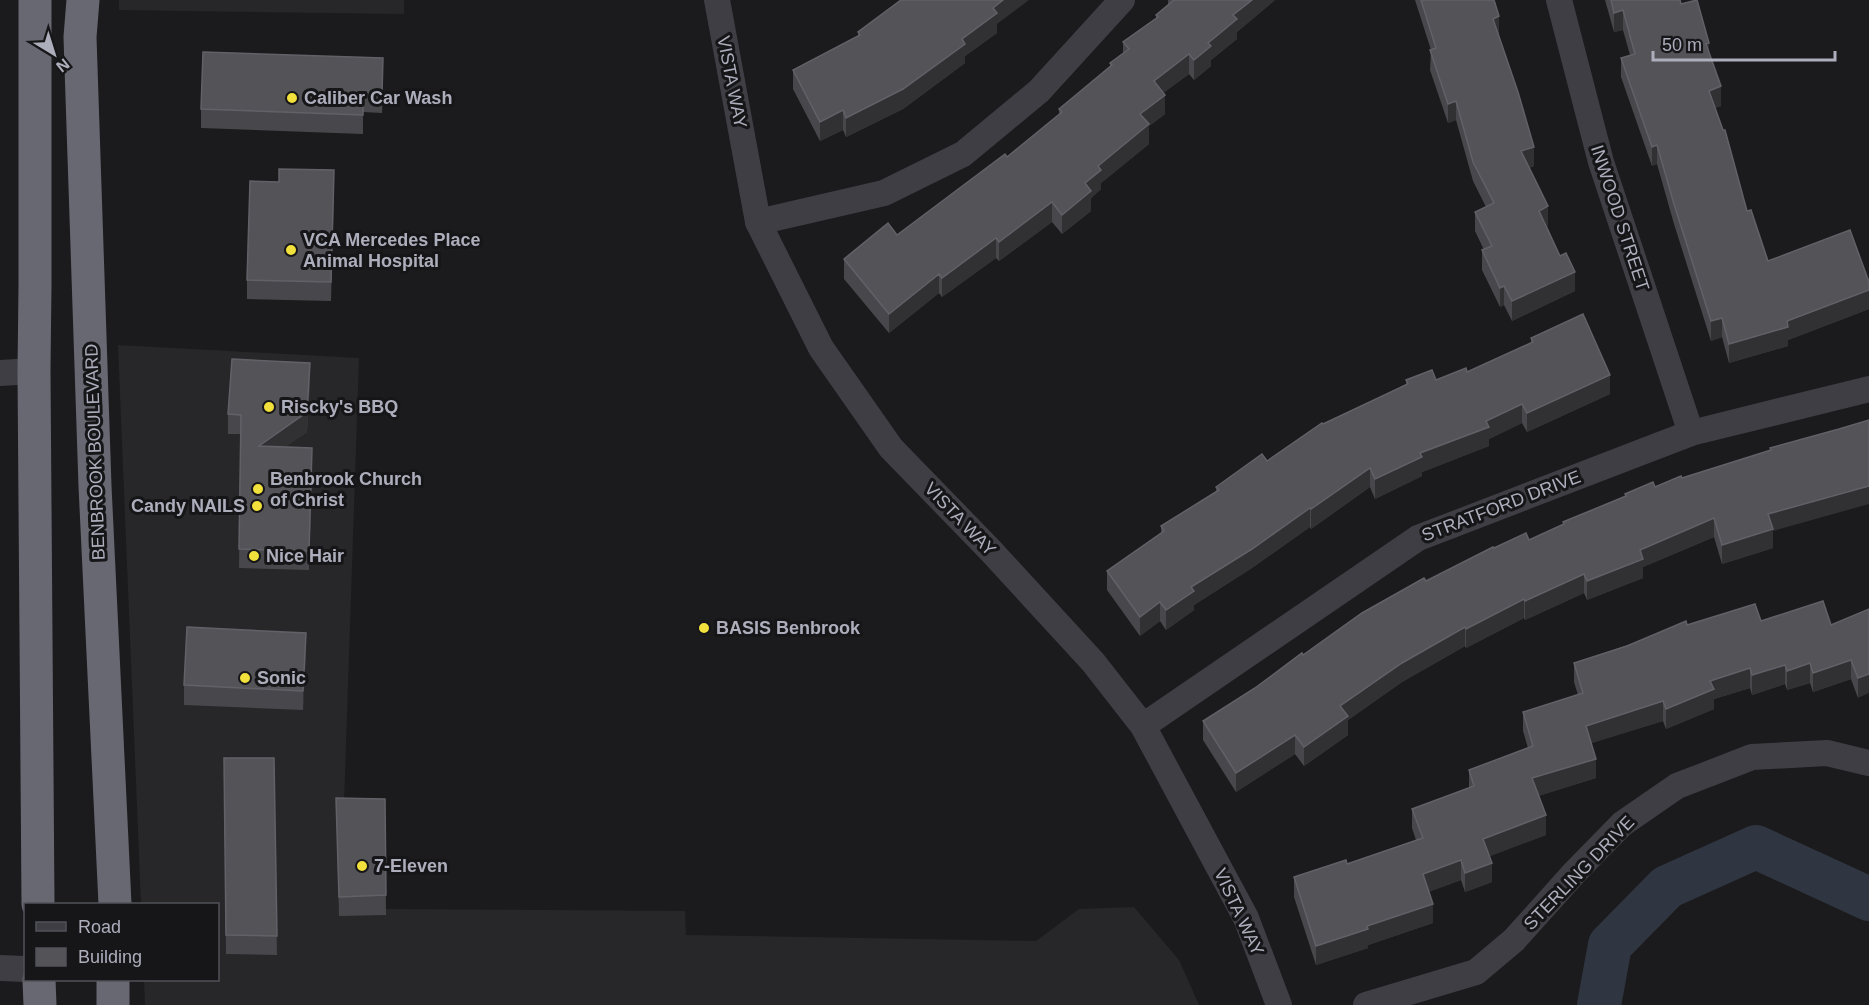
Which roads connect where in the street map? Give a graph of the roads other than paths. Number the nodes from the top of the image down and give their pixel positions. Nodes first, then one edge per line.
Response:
1 (35, 0) edge
2 (83, 0) edge
3 (717, 0) edge
4 (1122, 0) edge
5 (1559, 0) edge
6 (758, 222) junction
7 (34, 371) junction
8 (0, 373) edge
9 (1869, 389) edge
10 (1691, 433) junction
11 (1143, 726) junction
12 (1869, 763) edge
13 (39, 903) edge
14 (115, 903) edge
15 (0, 968) edge
16 (24, 969) edge
17 (39, 981) edge
18 (113, 981) edge
19 (40, 1005) edge
20 (113, 1005) edge
21 (1279, 1005) edge
22 (1366, 1005) edge

1 - 7 highway
2 - 14 highway, BENBROOK BOULEVARD
3 - 6 street, VISTA WAY
4 - 6 street
5 - 10 street, INWOOD STREET
6 - 11 street, VISTA WAY
7 - 8 street
7 - 13 highway
9 - 10 street, STRATFORD DRIVE
10 - 11 street, STRATFORD DRIVE
11 - 21 street, VISTA WAY
12 - 22 street, STERLING DRIVE
15 - 16 street
17 - 19 highway
18 - 20 highway

